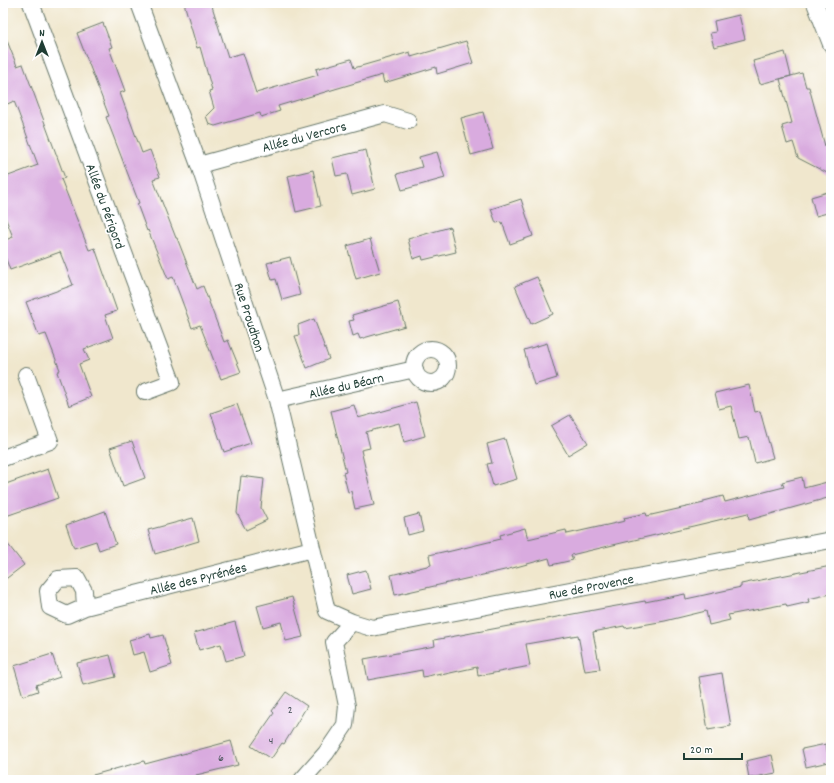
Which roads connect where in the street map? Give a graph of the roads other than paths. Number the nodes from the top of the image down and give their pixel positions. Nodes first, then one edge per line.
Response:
1 (31, 3) edge
2 (139, 3) edge
3 (815, 3) edge
4 (831, 44) edge
5 (408, 121) dead end
6 (199, 165) junction
7 (414, 369) dead end
8 (26, 375) dead end
9 (145, 392) dead end
10 (277, 400) junction
11 (3, 458) edge
12 (831, 540) edge
13 (312, 549) junction
14 (85, 607) dead end
15 (352, 622) junction
16 (302, 780) edge

1 - 9 street, Allée du Périgord
2 - 6 street, Rue Proudhon
3 - 4 street
5 - 6 street, Allée du Vercors
6 - 10 street, Rue Proudhon
7 - 10 street, Allée du Béarn
8 - 11 street
10 - 13 street, Rue Proudhon
12 - 15 street, Rue de Provence
13 - 14 street, Allée des Pyrénées
13 - 15 street, Rue Proudhon
15 - 16 street

